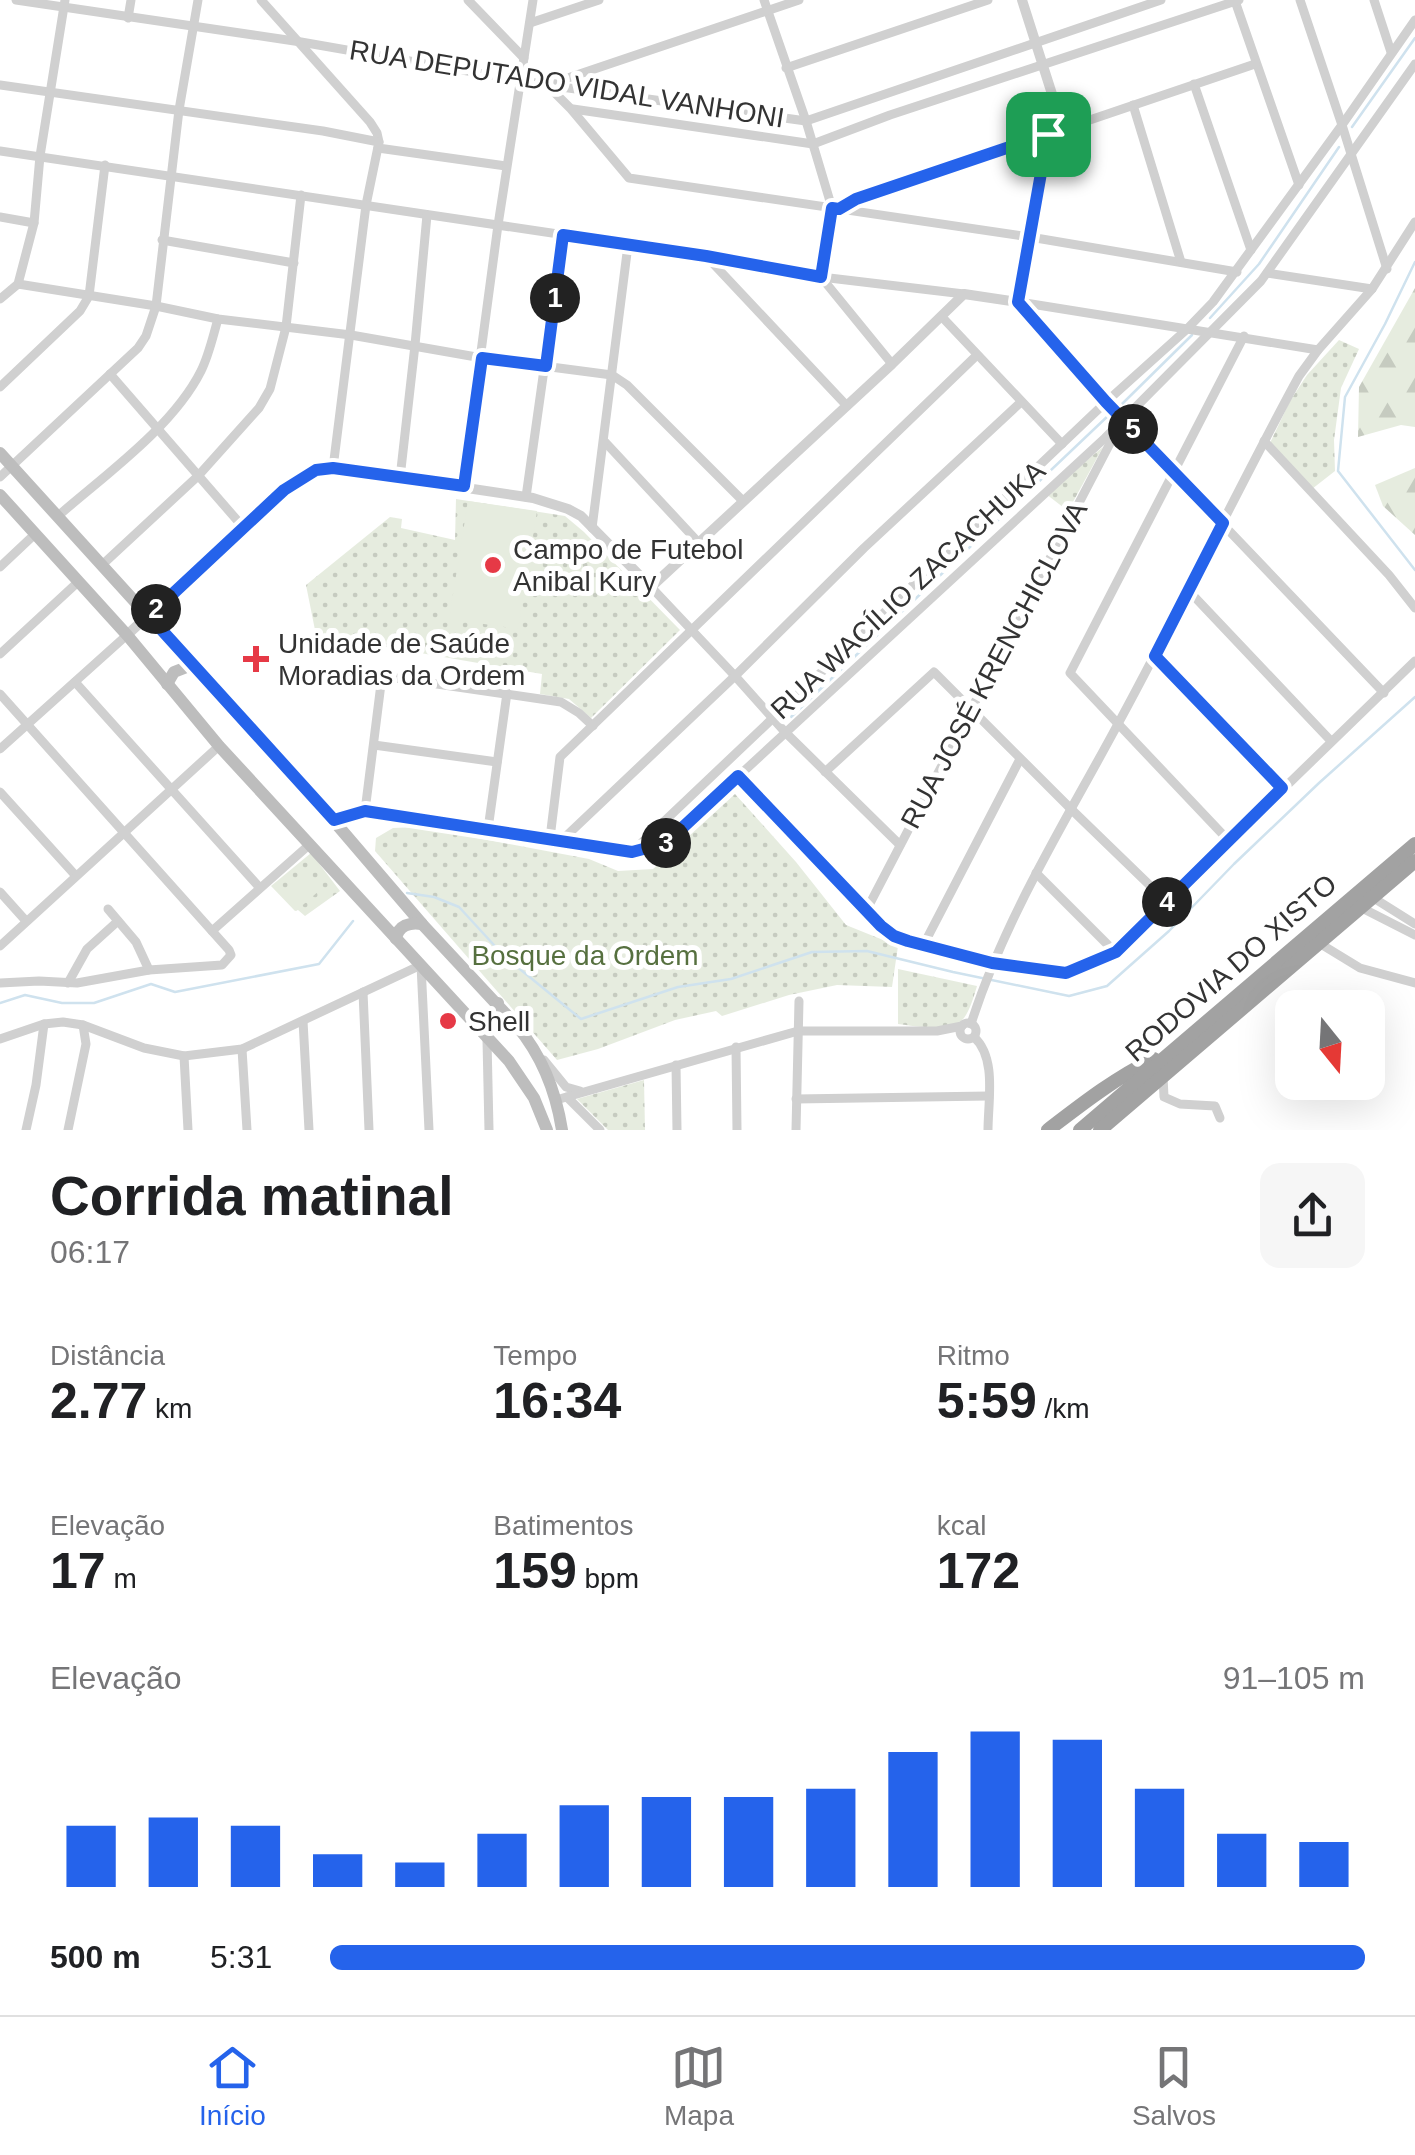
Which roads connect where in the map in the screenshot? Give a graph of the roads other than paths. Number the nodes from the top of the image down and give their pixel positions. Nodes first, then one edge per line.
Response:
1 (16, 0) edge
2 (130, 0) edge
3 (198, 0) edge
4 (261, 0) edge
5 (468, 0) edge
6 (533, 0) edge
7 (599, 0) edge
8 (799, 0) edge
9 (988, 0) edge
10 (1022, 0) edge
11 (1161, 0) edge
12 (1300, 0) edge
13 (1374, 0) edge
14 (1237, 1) edge
15 (64, 4) edge
16 (765, 5) edge
17 (128, 18) junction
18 (1415, 20) edge
19 (530, 23) junction
20 (192, 28) junction
21 (301, 42) junction
22 (1037, 44) junction
23 (1015, 51) junction
24 (1391, 52) junction
25 (524, 58) junction
26 (1044, 64) junction
27 (1255, 64) junction
28 (1415, 64) edge
29 (786, 68) junction
30 (1021, 71) junction
31 (519, 81) junction
32 (0, 84) edge
33 (1194, 84) junction
34 (547, 86) junction
35 (568, 87) junction
36 (50, 93) junction
37 (884, 95) junction
38 (562, 101) junction
39 (1133, 104) junction
40 (571, 109) junction
41 (179, 110) junction
42 (890, 116) junction
43 (806, 120) junction
44 (1342, 125) junction
45 (1048, 134) junction
46 (813, 144) junction
47 (379, 145) junction
48 (0, 150) edge
49 (1350, 153) junction
50 (40, 156) junction
51 (105, 165) junction
52 (506, 166) junction
53 (171, 176) junction
54 (1299, 185) junction
55 (301, 196) junction
56 (366, 206) junction
57 (835, 208) junction
58 (427, 214) junction
59 (0, 218) edge
60 (34, 222) junction
61 (1415, 222) edge
62 (498, 225) junction
63 (563, 235) junction
64 (1030, 237) junction
65 (162, 240) junction
66 (628, 244) junction
67 (1252, 250) junction
68 (706, 256) junction
69 (1181, 262) junction
70 (294, 263) junction
71 (1386, 269) junction
72 (1236, 272) junction
73 (1267, 274) junction
74 (821, 277) junction
75 (18, 284) junction
76 (1372, 288) junction
77 (964, 294) junction
78 (90, 296) junction
79 (0, 299) edge
80 (1018, 302) junction
81 (156, 306) junction
82 (942, 317) junction
83 (218, 319) junction
84 (286, 327) junction
85 (1186, 330) junction
86 (1210, 332) junction
87 (351, 335) junction
88 (1244, 336) junction
89 (415, 345) junction
90 (1318, 350) junction
91 (977, 355) junction
92 (482, 358) junction
93 (892, 364) junction
94 (546, 366) junction
95 (110, 374) junction
96 (612, 375) junction
97 (0, 387) edge
98 (1022, 402) junction
99 (1106, 402) junction
100 (847, 406) junction
101 (1123, 419) junction
102 (157, 429) junction
103 (1264, 441) junction
104 (605, 442) junction
105 (1062, 444) junction
106 (0, 452) edge
107 (12, 466) junction
108 (333, 468) junction
109 (1173, 470) junction
110 (0, 476) edge
111 (198, 476) junction
112 (400, 478) junction
113 (464, 486) junction
114 (0, 496) edge
115 (526, 497) junction
116 (743, 501) junction
117 (58, 516) junction
118 (1223, 523) junction
119 (243, 527) junction
120 (592, 528) junction
121 (35, 534) junction
122 (698, 542) junction
123 (102, 564) junction
124 (0, 567) edge
125 (78, 582) junction
126 (651, 588) junction
127 (1188, 590) junction
128 (1415, 608) edge
129 (149, 616) junction
130 (692, 630) junction
131 (126, 635) junction
132 (0, 654) edge
133 (1155, 656) junction
134 (1415, 661) edge
135 (192, 665) junction
136 (735, 676) junction
137 (74, 682) junction
138 (167, 684) junction
139 (1384, 692) junction
140 (507, 693) junction
141 (0, 694) edge
142 (971, 707) junction
143 (772, 718) junction
144 (1119, 724) junction
145 (28, 725) junction
146 (593, 726) junction
147 (784, 732) junction
148 (1332, 741) junction
149 (374, 745) junction
150 (219, 746) junction
151 (0, 749) edge
152 (1020, 759) junction
153 (497, 762) junction
154 (825, 772) junction
155 (738, 776) junction
156 (1282, 788) junction
157 (172, 789) junction
158 (0, 792) edge
159 (1072, 810) junction
160 (365, 811) junction
161 (334, 820) junction
162 (488, 829) junction
163 (124, 834) junction
164 (550, 838) junction
165 (562, 840) junction
166 (1229, 840) junction
167 (309, 844) junction
168 (1415, 844) edge
169 (900, 845) junction
170 (632, 852) junction
171 (1415, 861) edge
172 (1036, 874) junction
173 (76, 876) junction
174 (260, 888) junction
175 (0, 892) edge
176 (1168, 902) junction
177 (1366, 902) junction
178 (108, 909) dead end
179 (866, 911) junction
180 (26, 921) junction
181 (118, 921) junction
182 (422, 924) junction
183 (1415, 924) edge
184 (212, 930) junction
185 (1415, 935) edge
186 (396, 939) junction
187 (1319, 943) junction
188 (0, 946) edge
189 (923, 946) junction
190 (1116, 952) junction
191 (421, 964) junction
192 (991, 965) junction
193 (149, 970) junction
194 (0, 983) edge
195 (68, 983) junction
196 (1415, 983) edge
197 (362, 992) junction
198 (800, 1001) dead end
199 (498, 1003) junction
200 (303, 1021) junction
201 (44, 1024) junction
202 (472, 1024) junction
203 (83, 1025) junction
204 (966, 1025) junction
205 (938, 1030) junction
206 (798, 1032) junction
207 (488, 1037) junction
208 (969, 1038) junction
209 (0, 1039) edge
210 (528, 1040) junction
211 (736, 1048) junction
212 (242, 1049) junction
213 (1173, 1050) junction
214 (184, 1056) junction
215 (676, 1065) junction
216 (1163, 1076) junction
217 (588, 1091) junction
218 (988, 1096) junction
219 (562, 1098) junction
220 (796, 1098) junction
221 (1220, 1118) dead end
222 (26, 1130) edge
223 (68, 1130) edge
224 (188, 1130) edge
225 (247, 1130) edge
226 (309, 1130) edge
227 (369, 1130) edge
228 (429, 1130) edge
229 (489, 1130) edge
230 (546, 1130) edge
231 (562, 1130) edge
232 (600, 1130) edge
233 (677, 1130) edge
234 (736, 1130) edge
235 (796, 1130) edge
236 (988, 1130) edge
237 (1048, 1130) edge
238 (1080, 1130) edge
239 (1100, 1130) edge

1 - 15 street, RUA DEPUTADO VIDAL VANHONI
2 - 17 street
3 - 20 street
4 - 21 street
5 - 25 street
6 - 19 street
7 - 19 street
8 - 16 street
9 - 29 street
10 - 22 street
11 - 22 street, RUA DEPUTADO VIDAL VANHONI
12 - 44 street
13 - 24 street
14 - 26 street, RUA DEPUTADO VIDAL VANHONI
14 - 27 street
15 - 17 street, RUA DEPUTADO VIDAL VANHONI
15 - 36 street
16 - 29 street
16 - 34 street
17 - 20 street, RUA DEPUTADO VIDAL VANHONI
18 - 24 street, RUA WACÍLIO ZACACHUKA
19 - 25 street
20 - 21 street, RUA DEPUTADO VIDAL VANHONI
20 - 41 street
21 - 31 street, RUA DEPUTADO VIDAL VANHONI
21 - 47 street
22 - 23 street, RUA DEPUTADO VIDAL VANHONI
22 - 26 street
23 - 30 street
23 - 37 street, RUA DEPUTADO VIDAL VANHONI
24 - 44 street, RUA WACÍLIO ZACACHUKA
25 - 31 street
26 - 30 street, RUA DEPUTADO VIDAL VANHONI
26 - 45 street
27 - 33 street
27 - 54 street
28 - 49 street, RUA WACÍLIO ZACACHUKA
29 - 43 street
30 - 42 street, RUA DEPUTADO VIDAL VANHONI
31 - 34 street, RUA DEPUTADO VIDAL VANHONI
31 - 52 street
32 - 36 street
33 - 39 street
33 - 67 street
34 - 35 street, RUA DEPUTADO VIDAL VANHONI
34 - 38 street
35 - 38 street
35 - 43 street, RUA DEPUTADO VIDAL VANHONI
36 - 41 street
36 - 50 street
37 - 42 street
37 - 43 street, RUA DEPUTADO VIDAL VANHONI
38 - 40 street
39 - 45 street
39 - 69 street
40 - 46 street, RUA DEPUTADO VIDAL VANHONI
40 - 57 street
41 - 47 street
41 - 53 street
42 - 46 street, RUA DEPUTADO VIDAL VANHONI
43 - 46 street
44 - 49 street
44 - 54 street, RUA WACÍLIO ZACACHUKA
45 - 57 street
45 - 64 street
46 - 57 street
47 - 52 street
47 - 56 street
48 - 50 street
49 - 71 street
49 - 73 street, RUA WACÍLIO ZACACHUKA
50 - 51 street
50 - 60 street
51 - 53 street
51 - 78 street
52 - 62 street
53 - 55 street
53 - 65 street
54 - 67 street, RUA WACÍLIO ZACACHUKA
55 - 56 street
55 - 70 street
56 - 58 street
56 - 87 street
57 - 64 street
57 - 74 street
58 - 62 street
58 - 89 street
59 - 60 street
60 - 75 street
61 - 71 street
62 - 63 street
62 - 92 street
63 - 66 street
63 - 94 street
64 - 69 street
64 - 80 street
65 - 70 street
65 - 81 street
66 - 68 street
66 - 96 street
67 - 72 street, RUA WACÍLIO ZACACHUKA
68 - 74 street
68 - 100 street
69 - 72 street
70 - 84 street
71 - 76 street
72 - 85 street, RUA WACÍLIO ZACACHUKA
73 - 76 street
73 - 86 street, RUA WACÍLIO ZACACHUKA
74 - 77 street
74 - 93 street
75 - 78 street
75 - 79 street
76 - 90 street
77 - 80 street
77 - 82 street
78 - 81 street
78 - 97 street
80 - 85 street
80 - 99 street
81 - 83 street
81 - 95 street
82 - 91 street
82 - 93 street
83 - 84 street
83 - 102 street
84 - 87 street
84 - 111 street
85 - 86 street
85 - 99 street, RUA WACÍLIO ZACACHUKA
86 - 88 street
86 - 101 street, RUA WACÍLIO ZACACHUKA
87 - 89 street
87 - 108 street
88 - 90 street
88 - 109 street
89 - 92 street
89 - 112 street
90 - 103 street
91 - 98 street
91 - 130 street
92 - 94 street
92 - 113 street
93 - 100 street
94 - 96 street
94 - 115 street
95 - 102 street
95 - 107 street
96 - 104 street
96 - 116 street
98 - 105 street
98 - 136 street
99 - 101 street
99 - 105 street, RUA WACÍLIO ZACACHUKA
100 - 116 street
101 - 109 street
101 - 142 street, RUA JOSÉ KRENCHICLOVA
101 - 147 street, RUA WACÍLIO ZACACHUKA
102 - 111 street
102 - 117 street
103 - 118 street
103 - 128 street
104 - 120 street
104 - 122 street
105 - 143 street, RUA WACÍLIO ZACACHUKA
106 - 107 main road
107 - 110 street
107 - 117 main road
108 - 112 street
108 - 119 street
109 - 118 street
109 - 144 street
111 - 119 street
111 - 123 street
112 - 113 street
113 - 115 street
114 - 121 main road
115 - 120 street
116 - 122 street
117 - 123 main road
118 - 127 street
118 - 139 street
119 - 129 street
120 - 126 street
121 - 124 street
121 - 125 main road
122 - 126 street
123 - 129 main road
125 - 131 main road
125 - 132 street
126 - 130 street
127 - 133 street
127 - 148 street
129 - 131 street
129 - 135 main road
130 - 136 street
130 - 146 street
131 - 137 street
131 - 138 main road
133 - 144 street
133 - 156 street
134 - 139 street
135 - 138 main road
135 - 161 main road
136 - 143 street
136 - 165 street
137 - 145 street
137 - 157 street
138 - 150 main road
139 - 148 street
140 - 146 street
140 - 149 street
140 - 153 street
141 - 145 street
142 - 152 street
142 - 154 street
142 - 169 street, RUA JOSÉ KRENCHICLOVA
143 - 147 street
143 - 170 street, RUA WACÍLIO ZACACHUKA
144 - 159 street
144 - 166 street
145 - 151 street
145 - 163 street
146 - 164 street
147 - 154 street
147 - 155 street, RUA WACÍLIO ZACACHUKA
148 - 156 street
149 - 153 street
149 - 160 street
150 - 157 street
150 - 167 main road
152 - 159 street
152 - 189 street
153 - 162 street
154 - 169 street
155 - 170 street, RUA WACÍLIO ZACACHUKA
155 - 179 street
156 - 166 street
157 - 163 street
157 - 174 street
158 - 173 street
159 - 172 street
159 - 176 street
160 - 161 street
160 - 162 street
161 - 182 main road
162 - 164 street
163 - 173 street
163 - 184 street
164 - 165 street
165 - 170 street
166 - 176 street
167 - 174 street
167 - 186 main road
168 - 213 highway, RODOVIA DO XISTO
169 - 179 street, RUA JOSÉ KRENCHICLOVA
171 - 177 highway, RODOVIA DO XISTO
172 - 190 street
172 - 192 street
173 - 180 street
174 - 184 street
175 - 180 street
176 - 190 street
177 - 183 street
177 - 185 street
177 - 187 highway, RODOVIA DO XISTO
178 - 181 street
179 - 189 street
180 - 188 street
181 - 193 street
181 - 195 street
182 - 186 main road
182 - 199 main road
184 - 193 street
186 - 191 main road
187 - 196 street
187 - 216 highway, RODOVIA DO XISTO
189 - 192 street
190 - 192 street
191 - 197 street
191 - 202 main road
191 - 228 street
192 - 204 street
193 - 195 street
194 - 195 street
197 - 200 street
197 - 227 street
198 - 206 street
199 - 202 main road
199 - 210 main road
200 - 212 street
200 - 226 street
201 - 203 street
201 - 209 street
201 - 222 street
202 - 207 main road
203 - 214 street
203 - 223 street
204 - 205 street
204 - 208 street
205 - 206 street
205 - 208 street
206 - 211 street
206 - 220 street
207 - 229 street
207 - 230 main road
208 - 218 street
210 - 217 street
210 - 219 main road
211 - 215 street
211 - 234 street
212 - 214 street
212 - 225 street
213 - 237 highway
213 - 238 highway, RODOVIA DO XISTO
214 - 224 street
215 - 217 street
215 - 233 street
216 - 221 street
216 - 239 highway, RODOVIA DO XISTO
217 - 219 street
218 - 220 street
218 - 236 street
219 - 231 main road
219 - 232 street
220 - 235 street

